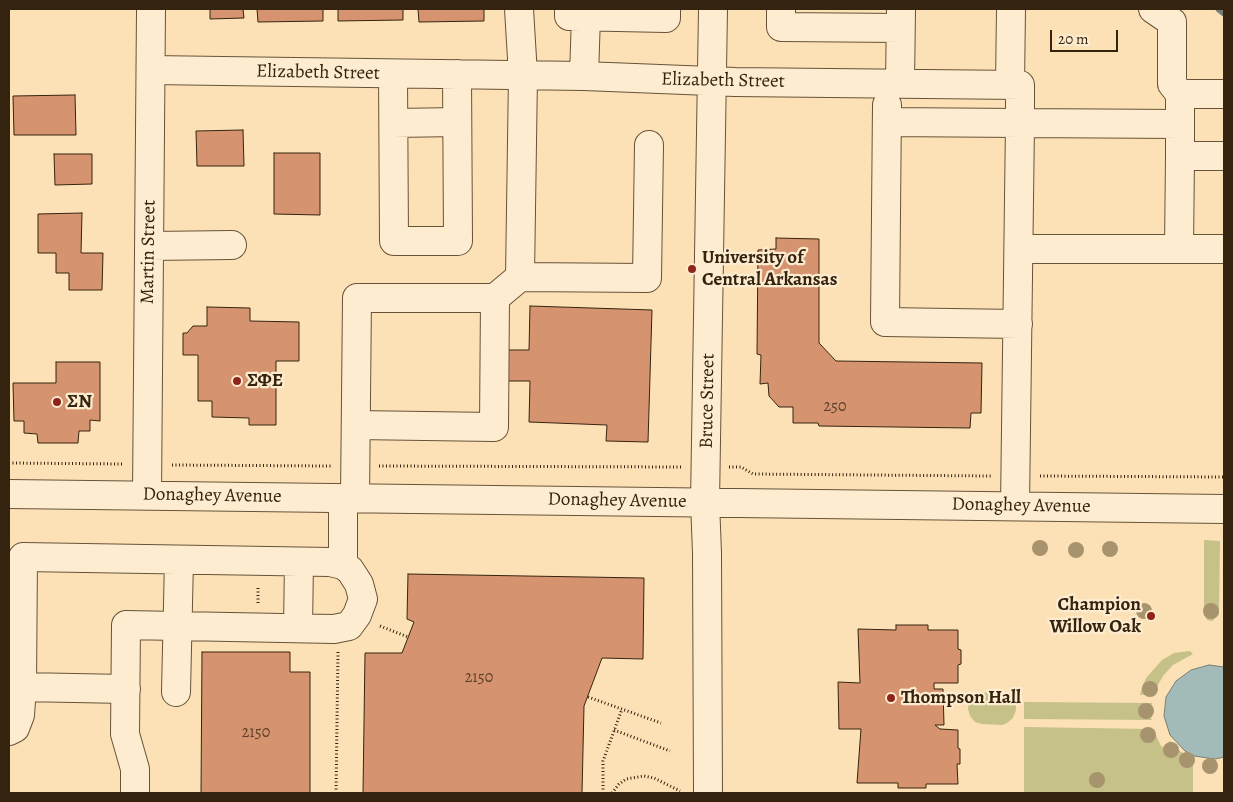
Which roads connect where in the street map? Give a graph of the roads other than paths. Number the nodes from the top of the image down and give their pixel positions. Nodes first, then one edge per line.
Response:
1 (151, 9) edge
2 (519, 9) edge
3 (666, 9) edge
4 (713, 9) edge
5 (781, 9) edge
6 (1011, 9) edge
7 (1153, 9) edge
8 (577, 13) edge
9 (901, 18) edge
10 (151, 70) junction
11 (393, 74) junction
12 (457, 74) junction
13 (523, 75) junction
14 (584, 76) junction
15 (712, 82) junction
16 (894, 83) junction
17 (1010, 85) junction
18 (1180, 94) junction
19 (1224, 94) edge
20 (457, 122) junction
21 (887, 122) junction
22 (394, 123) junction
23 (1020, 123) junction
24 (1180, 124) junction
25 (648, 145) dead end
26 (1180, 156) junction
27 (1224, 156) edge
28 (232, 245) dead end
29 (150, 246) junction
30 (1019, 249) junction
31 (1178, 249) junction
32 (1224, 249) edge
33 (520, 277) junction
34 (495, 298) junction
35 (1018, 324) junction
36 (356, 425) junction
37 (9, 494) edge
38 (146, 495) junction
39 (349, 498) junction
40 (705, 502) junction
41 (1015, 506) junction
42 (1224, 509) edge
43 (179, 560) junction
44 (299, 562) junction
45 (343, 565) junction
46 (178, 626) junction
47 (298, 628) junction
48 (22, 687) junction
49 (126, 689) junction
50 (176, 692) dead end
51 (9, 731) edge
52 (135, 793) edge
53 (708, 793) edge

1 - 10 street, Martin Street
2 - 13 street
3 - 8 street
4 - 15 street, Bruce Street
5 - 9 street
6 - 17 street
7 - 18 street
8 - 14 street
9 - 16 street
10 - 11 street, Elizabeth Street
10 - 29 street, Martin Street
11 - 12 street, Elizabeth Street
11 - 22 street
12 - 13 street, Elizabeth Street
12 - 20 street
13 - 14 street, Elizabeth Street
13 - 33 street
14 - 15 street, Elizabeth Street
15 - 16 street, Elizabeth Street
15 - 40 street, Bruce Street
16 - 17 street, Elizabeth Street
16 - 21 street
17 - 23 street
18 - 19 street
18 - 24 street
20 - 22 street
20 - 22 street
21 - 23 street
21 - 35 street
23 - 24 street
23 - 30 street
24 - 26 street
25 - 33 street
26 - 27 street
26 - 31 street
28 - 29 street
29 - 38 street, Martin Street
30 - 31 street
30 - 35 street
31 - 32 street
33 - 34 street
34 - 36 street
34 - 36 street
35 - 41 street
36 - 39 street
37 - 38 street, Donaghey Avenue
38 - 39 street, Donaghey Avenue
39 - 40 street, Donaghey Avenue
39 - 45 street
40 - 41 street, Donaghey Avenue
40 - 53 street, Bruce Street
41 - 42 street, Donaghey Avenue
43 - 44 street
43 - 46 street
43 - 48 street
44 - 45 street
44 - 47 street
45 - 47 street
46 - 47 street
46 - 49 street
46 - 50 street
48 - 49 street
48 - 51 street
49 - 52 street

